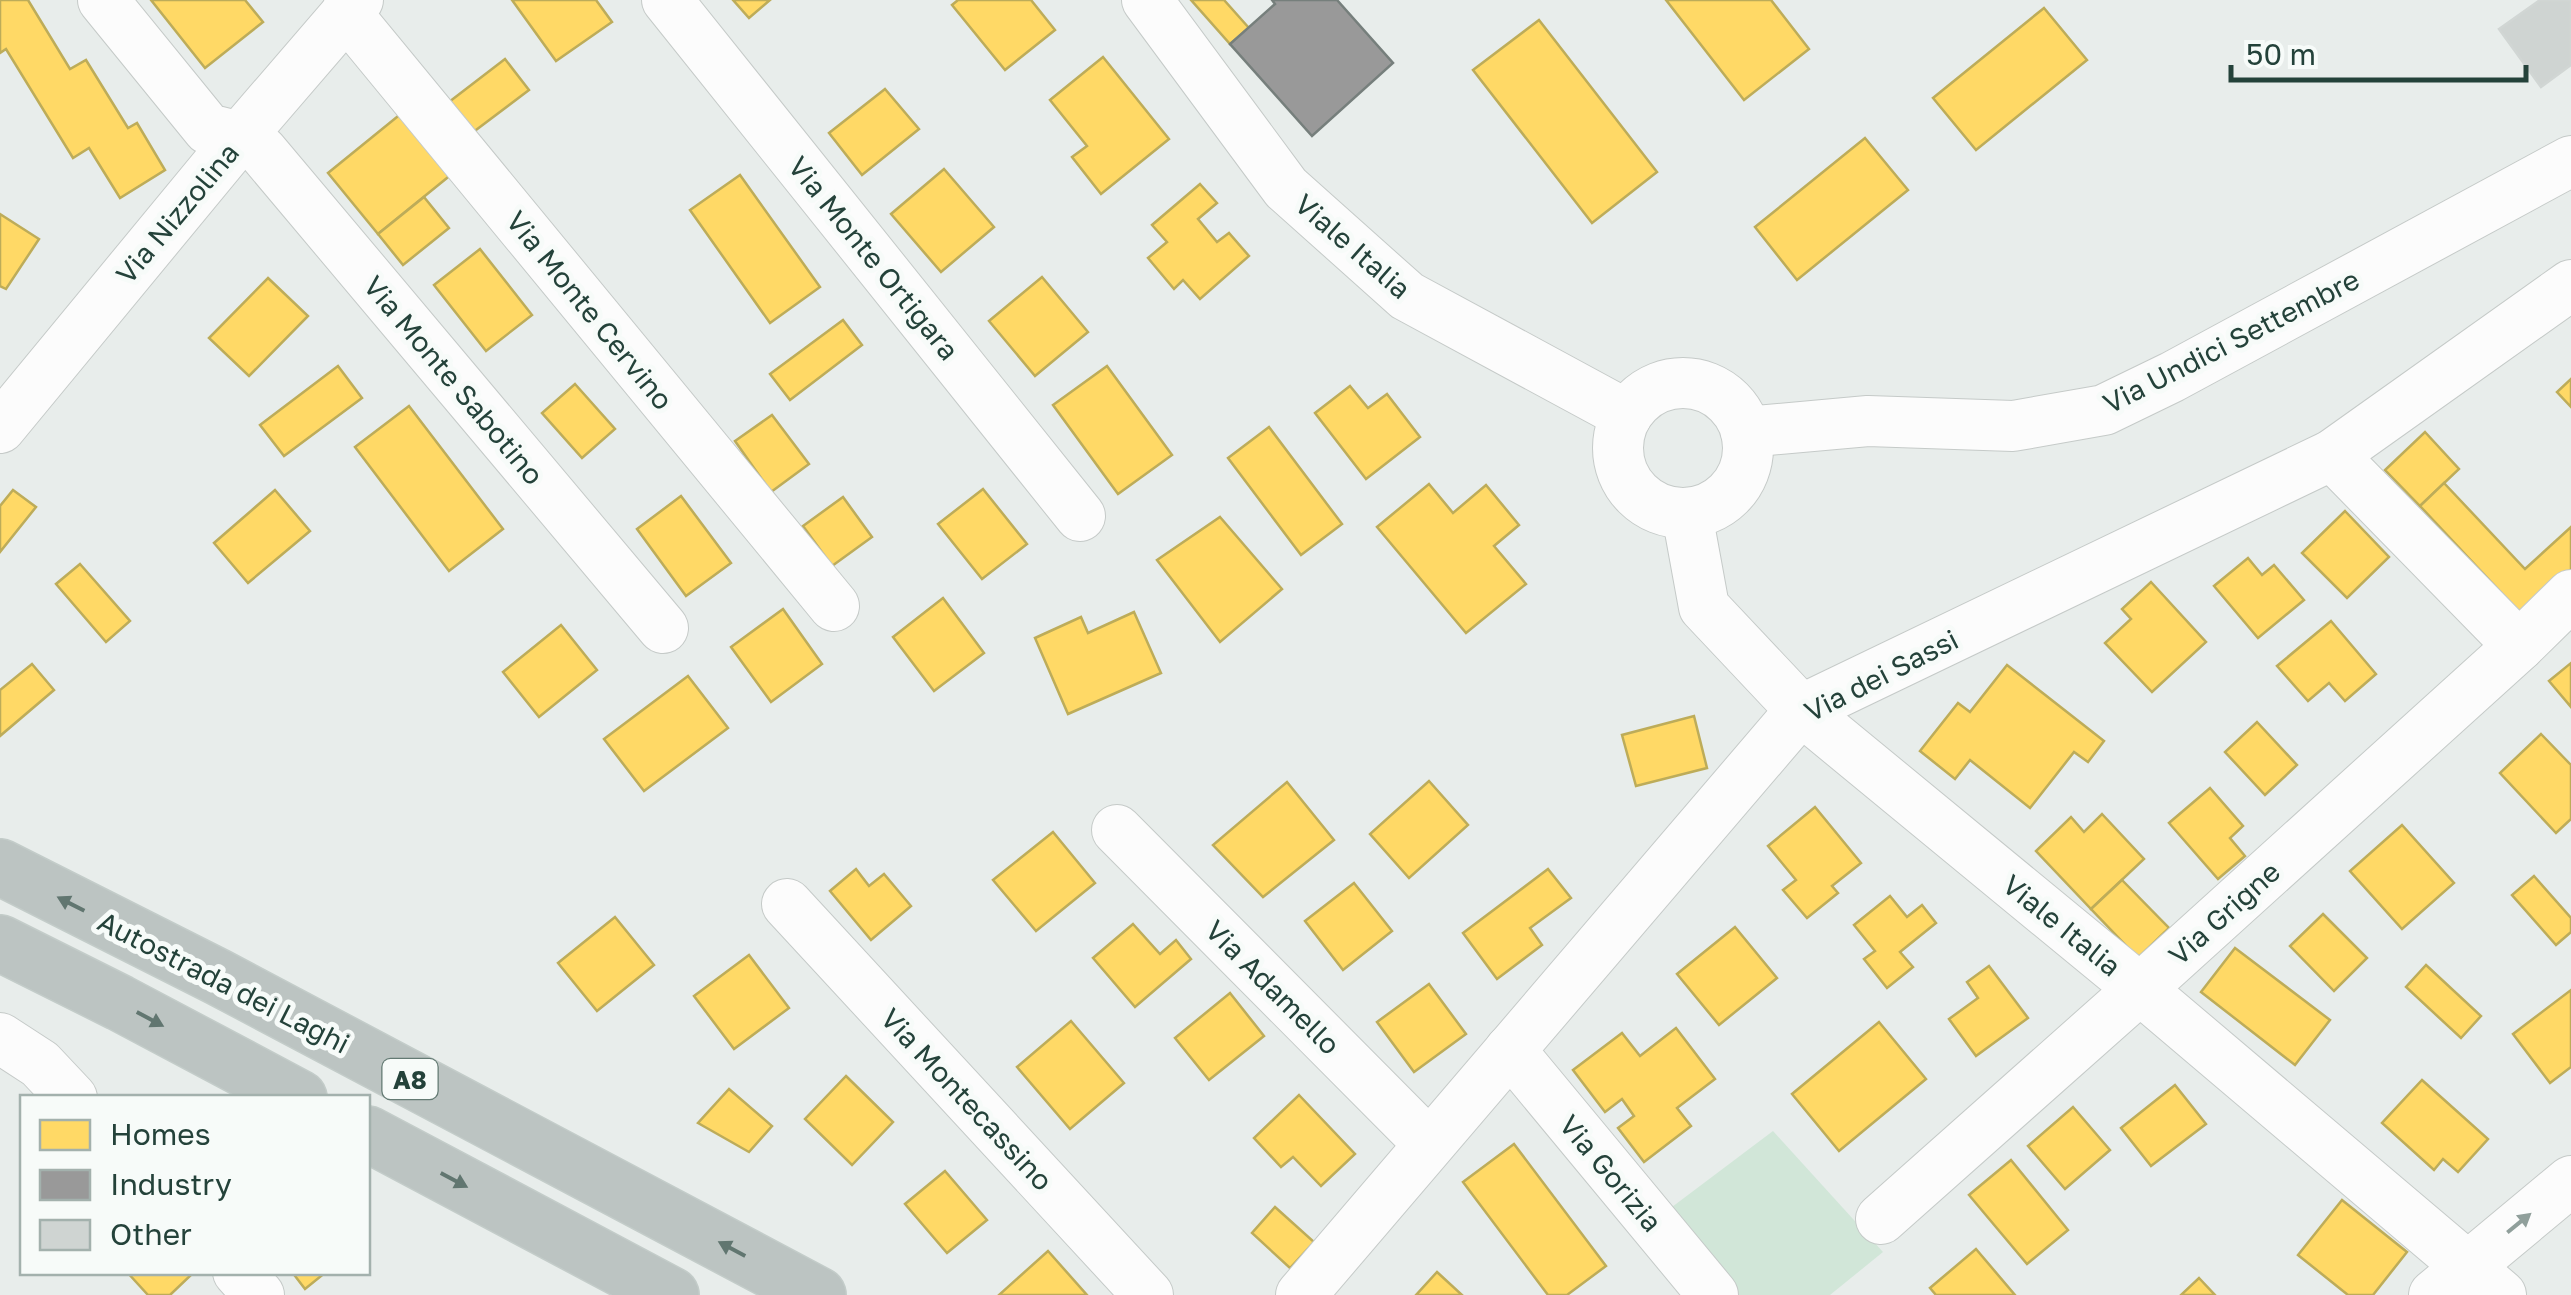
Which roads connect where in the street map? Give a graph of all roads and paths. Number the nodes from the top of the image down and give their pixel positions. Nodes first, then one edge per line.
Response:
1 (104, 0) edge
2 (667, 0) edge
3 (1147, 0) edge
4 (352, 7) edge
5 (240, 137) junction
6 (2571, 161) edge
7 (2571, 285) edge
8 (1627, 415) junction
9 (3, 419) edge
10 (1746, 432) junction
11 (2332, 455) junction
12 (1687, 514) junction
13 (1080, 516) dead end
14 (2571, 596) edge
15 (834, 606) dead end
16 (663, 628) dead end
17 (2519, 646) junction
18 (1802, 710) junction
19 (1117, 830) dead end
20 (0, 867) edge
21 (786, 904) dead end
22 (0, 944) edge
23 (2140, 989) junction
24 (0, 1038) edge
25 (1510, 1050) junction
26 (69, 1095) edge
27 (292, 1095) edge
28 (370, 1135) edge
29 (1429, 1144) junction
30 (2571, 1180) edge
31 (1881, 1219) dead end
32 (241, 1275) edge
33 (2467, 1285) edge
34 (259, 1295) edge
35 (671, 1295) edge
36 (818, 1295) edge
37 (1148, 1295) edge
38 (1301, 1295) edge
39 (1713, 1295) edge

1 - 5 street, Via Monte Sabotino
2 - 13 street, Via Monte Ortigara
3 - 8 street, Viale Italia
4 - 5 street, Via Nizzolina
4 - 15 street, Via Monte Cervino
5 - 9 street, Via Nizzolina
5 - 16 street, Via Monte Sabotino
6 - 10 street, Via Undici Settembre
7 - 11 street, Via dei Sassi
8 - 10 street
8 - 12 street
10 - 12 street
11 - 17 street
11 - 18 street, Via dei Sassi
12 - 18 street, Viale Italia
14 - 17 street, Via Grigne
17 - 23 street, Via Grigne
18 - 23 street, Viale Italia
18 - 25 street, Via dei Sassi
19 - 29 street, Via Adamello
36 -> 20 highway, Autostrada dei Laghi / A8
21 - 37 street, Via Montecassino
22 -> 27 highway
23 - 31 street, Via Grigne
23 - 33 street, Viale Italia
24 - 26 street
25 - 29 street, Via dei Sassi
25 - 39 street, Via Gorizia
28 -> 35 highway, A8
29 - 38 street, Via dei Sassi
33 -> 30 street
32 - 34 street

